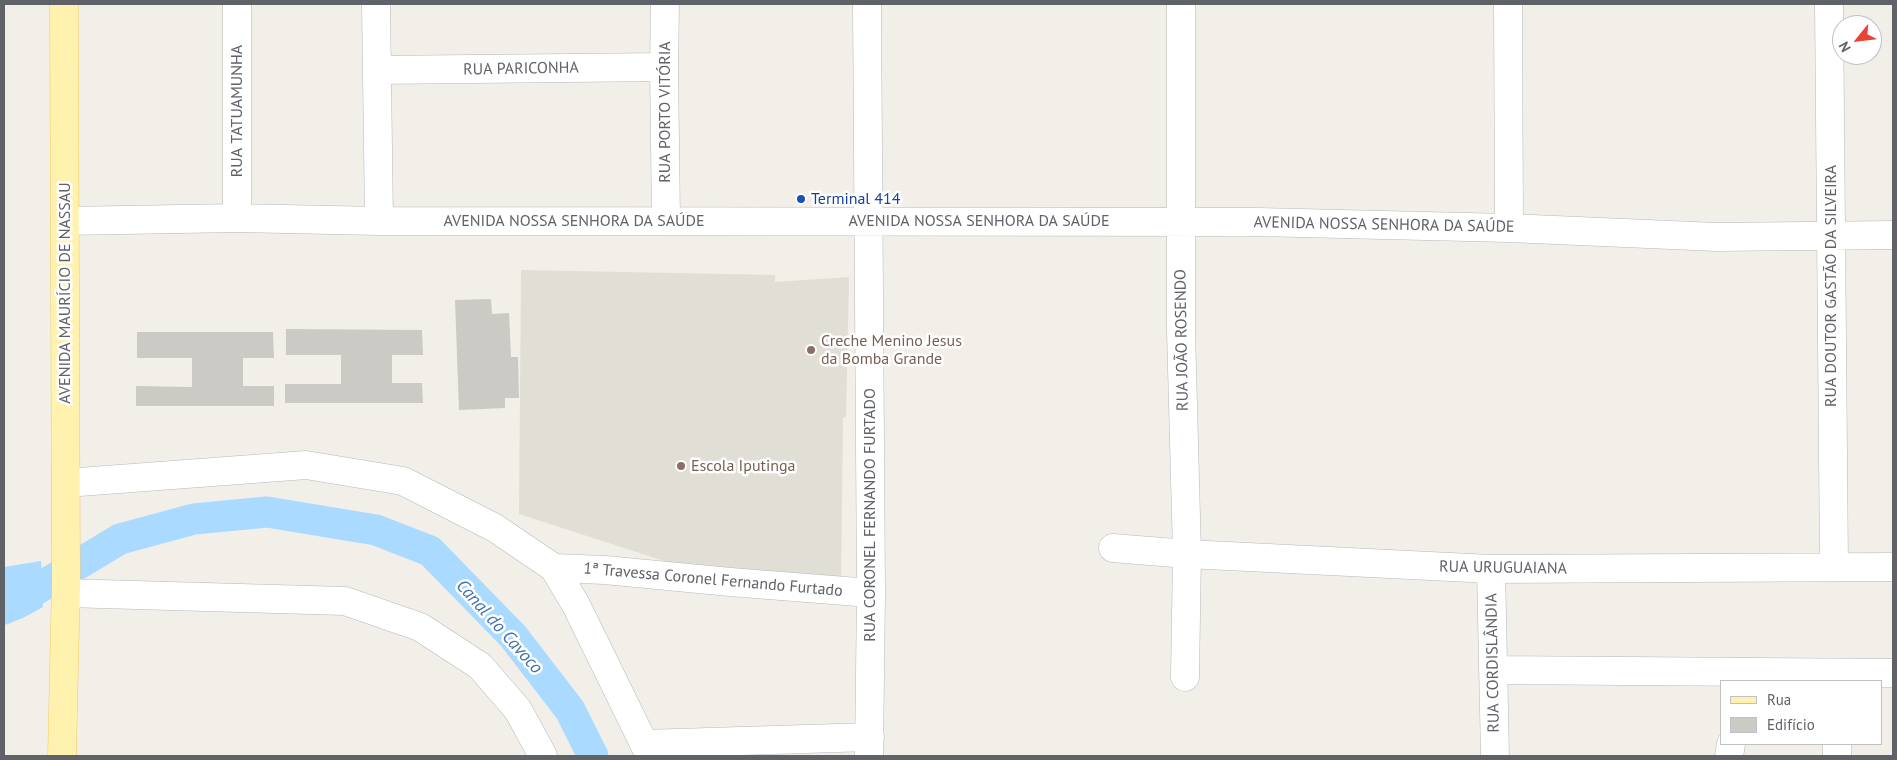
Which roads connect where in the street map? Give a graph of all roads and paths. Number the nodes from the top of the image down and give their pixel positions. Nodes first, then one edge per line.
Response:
1 (64, 4) edge
2 (237, 4) edge
3 (376, 4) edge
4 (665, 4) edge
5 (867, 4) edge
6 (1181, 4) edge
7 (1508, 4) edge
8 (1829, 4) edge
9 (664, 67) junction
10 (377, 70) junction
11 (237, 218) junction
12 (666, 220) junction
13 (65, 221) junction
14 (379, 221) junction
15 (868, 221) junction
16 (1181, 222) junction
17 (1509, 228) junction
18 (1831, 235) junction
19 (1893, 235) edge
20 (66, 490) junction
21 (1113, 548) dead end
22 (1187, 554) junction
23 (1834, 567) junction
24 (1893, 567) edge
25 (554, 568) junction
26 (1491, 569) junction
27 (66, 588) junction
28 (871, 593) junction
29 (1493, 670) junction
30 (1893, 674) edge
31 (1185, 676) dead end
32 (1738, 677) edge
33 (1841, 677) edge
34 (870, 747) edge
35 (647, 750) edge
36 (62, 756) edge
37 (543, 756) edge
38 (1495, 756) edge

1 - 13 main road, AVENIDA MAURÍCIO DE NASSAU
2 - 11 street, RUA TATUAMUNHA
3 - 10 street
4 - 9 street, RUA PORTO VITÓRIA
5 - 15 street, RUA CORONEL FERNANDO FURTADO
6 - 16 street, RUA JOÃO ROSENDO
7 - 17 street
8 - 18 street, RUA DOUTOR GASTÃO DA SILVEIRA
9 - 10 street, RUA PARICONHA
9 - 12 street, RUA PORTO VITÓRIA
10 - 14 street
11 - 13 street, AVENIDA NOSSA SENHORA DA SAÚDE
11 - 14 street, AVENIDA NOSSA SENHORA DA SAÚDE
12 - 14 street, AVENIDA NOSSA SENHORA DA SAÚDE
12 - 15 street, AVENIDA NOSSA SENHORA DA SAÚDE
13 - 20 main road, AVENIDA MAURÍCIO DE NASSAU
15 - 16 street, AVENIDA NOSSA SENHORA DA SAÚDE
15 - 28 street, RUA CORONEL FERNANDO FURTADO
16 - 17 street, AVENIDA NOSSA SENHORA DA SAÚDE
16 - 22 street, RUA JOÃO ROSENDO
17 - 18 street, AVENIDA NOSSA SENHORA DA SAÚDE
18 - 19 street, AVENIDA NOSSA SENHORA DA SAÚDE
18 - 23 street, RUA DOUTOR GASTÃO DA SILVEIRA
20 - 25 street
20 - 27 main road, AVENIDA MAURÍCIO DE NASSAU
21 - 22 street, RUA URUGUAIANA
22 - 26 street, RUA URUGUAIANA
22 - 31 street, RUA JOÃO ROSENDO
23 - 24 street, RUA URUGUAIANA
23 - 26 street, RUA URUGUAIANA
25 - 28 street, 1ª Travessa Coronel Fernando Furtado
25 - 35 street
26 - 29 street, RUA CORDISLÂNDIA
27 - 36 main road, AVENIDA MAURÍCIO DE NASSAU
27 - 37 street
28 - 34 street, RUA CORONEL FERNANDO FURTADO
29 - 32 street
29 - 38 street, RUA CORDISLÂNDIA
30 - 33 street
32 - 33 street
34 - 35 street

